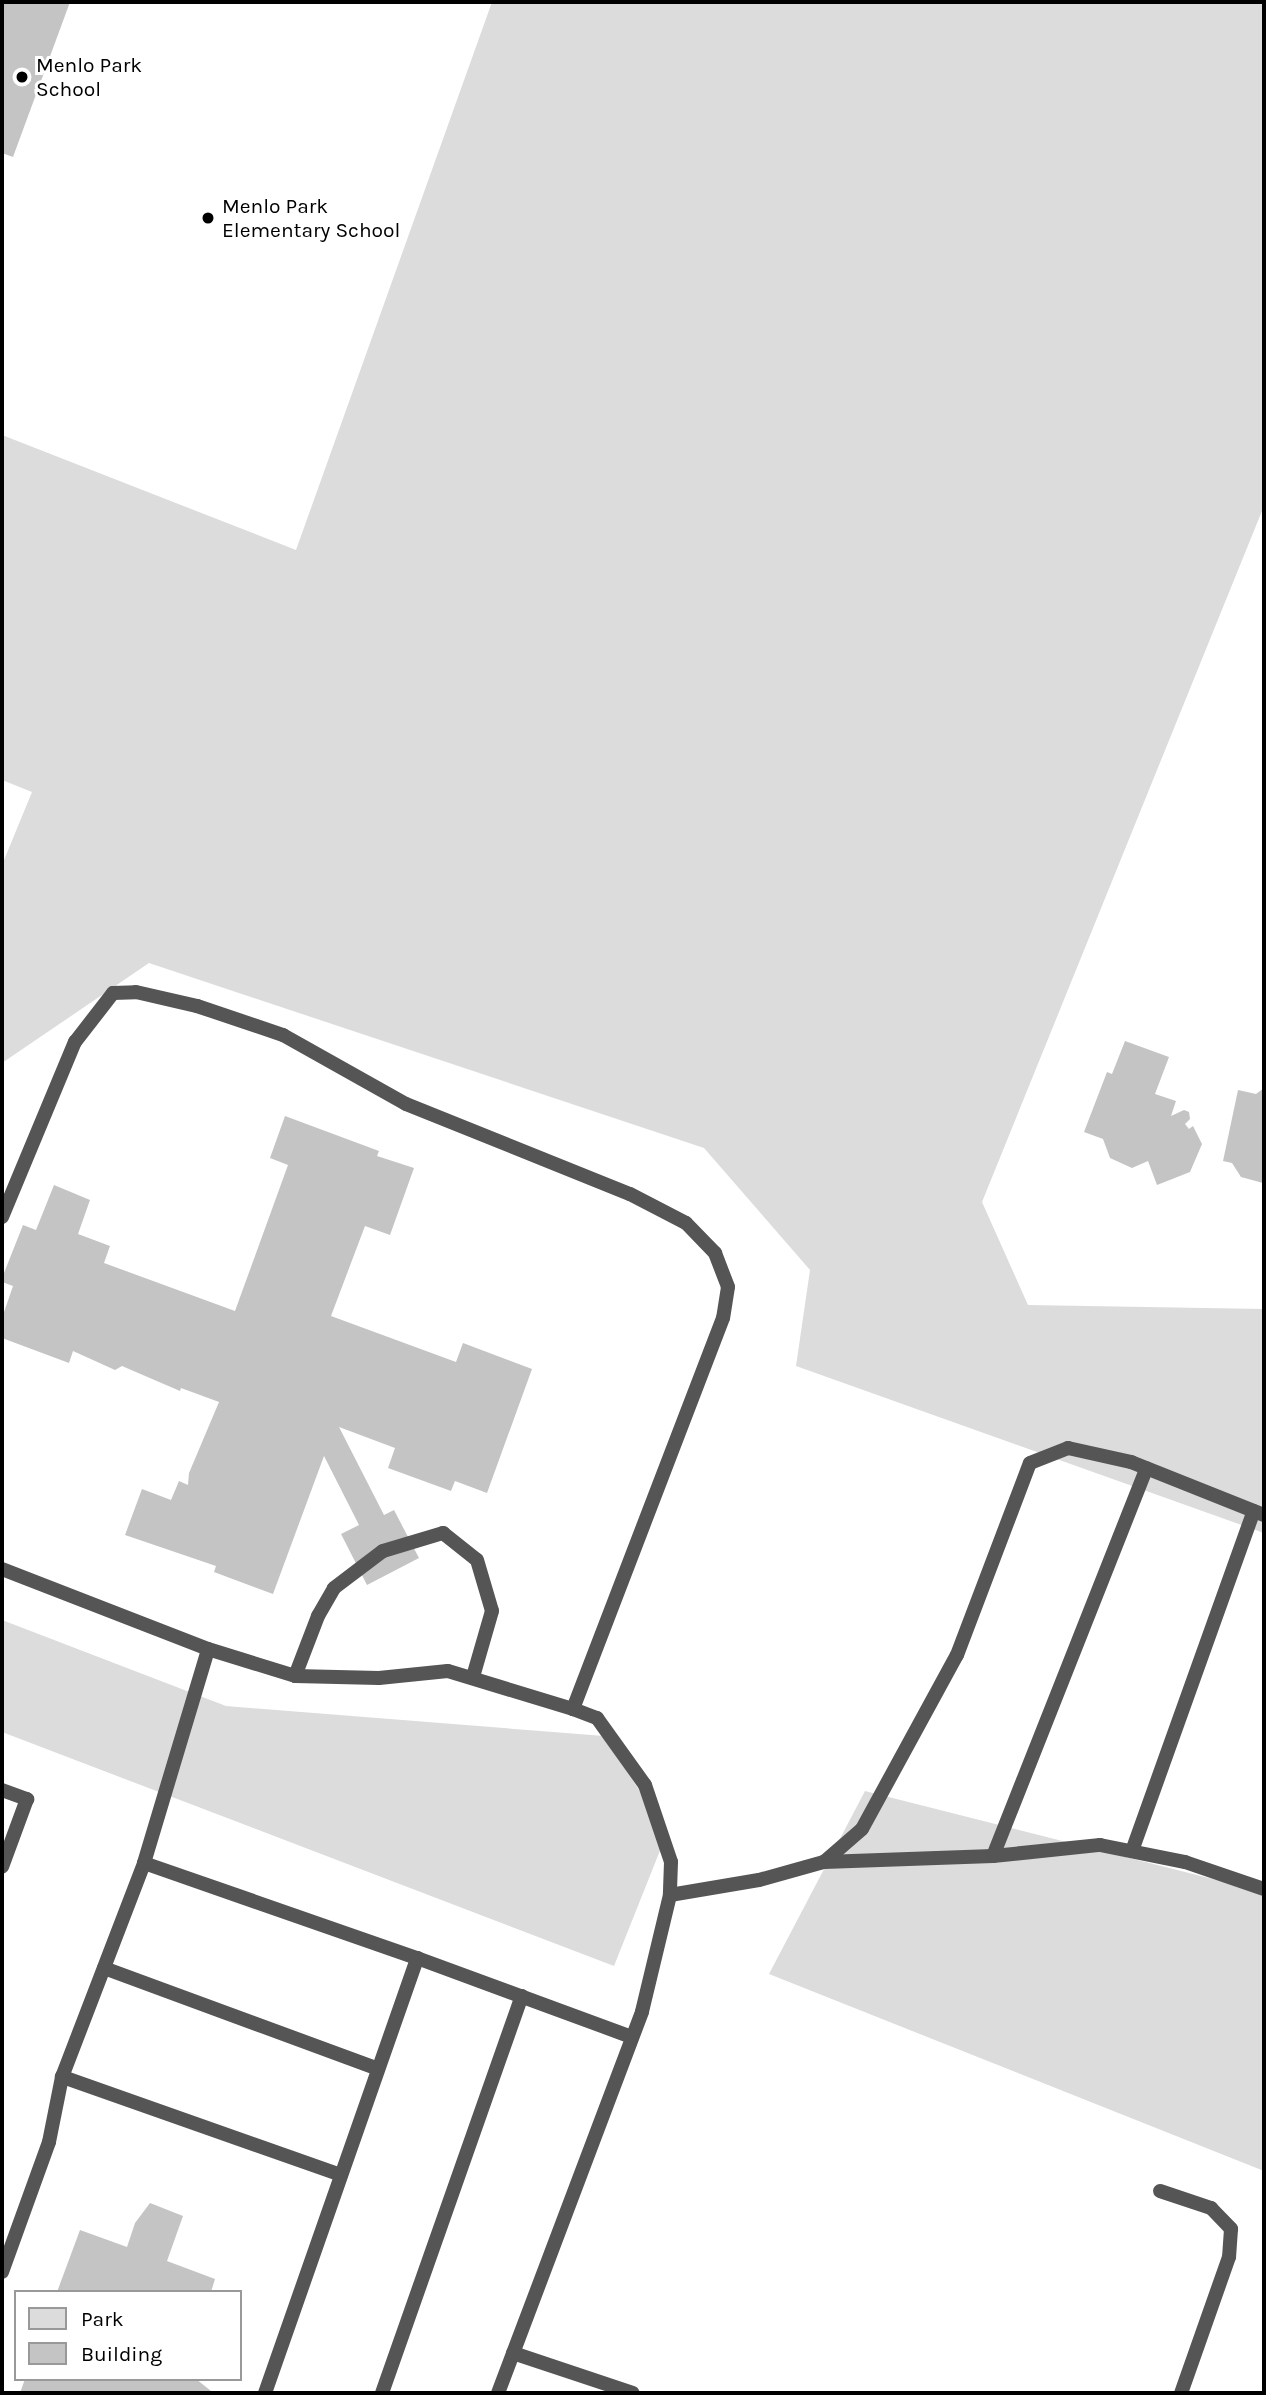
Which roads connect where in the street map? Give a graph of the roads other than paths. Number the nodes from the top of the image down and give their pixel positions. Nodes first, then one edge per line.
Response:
1 (2, 1217) edge
2 (1147, 1468) junction
3 (1259, 1513) edge
4 (2, 1569) edge
5 (208, 1649) junction
6 (295, 1676) junction
7 (473, 1677) junction
8 (573, 1709) junction
9 (2, 1790) edge
10 (1132, 1851) junction
11 (993, 1856) junction
12 (824, 1862) junction
13 (144, 1863) junction
14 (2, 1867) edge
15 (1264, 1889) edge
16 (670, 1895) junction
17 (418, 1958) junction
18 (104, 1968) junction
19 (522, 1996) junction
20 (632, 2037) junction
21 (378, 2069) junction
22 (62, 2077) junction
23 (341, 2175) junction
24 (1160, 2191) dead end
25 (2, 2272) edge
26 (513, 2353) junction
27 (265, 2393) edge
28 (382, 2393) edge
29 (498, 2393) edge
30 (633, 2393) edge
31 (1181, 2393) edge

1 - 8 lane
2 - 3 lane
2 - 11 lane
2 - 12 lane
3 - 10 lane
4 - 5 lane
5 - 6 lane
5 - 13 lane
6 - 7 lane
6 - 7 lane
7 - 8 lane
8 - 16 lane
9 - 14 lane
10 - 11 lane
10 - 15 lane
11 - 12 lane
12 - 16 lane
13 - 17 lane
13 - 18 lane
16 - 20 lane
17 - 19 lane
17 - 21 lane
18 - 21 lane
18 - 22 lane
19 - 20 lane
19 - 28 lane
20 - 26 lane
21 - 23 lane
22 - 23 lane
22 - 25 lane
23 - 27 lane
24 - 31 lane
26 - 29 lane
26 - 30 lane

